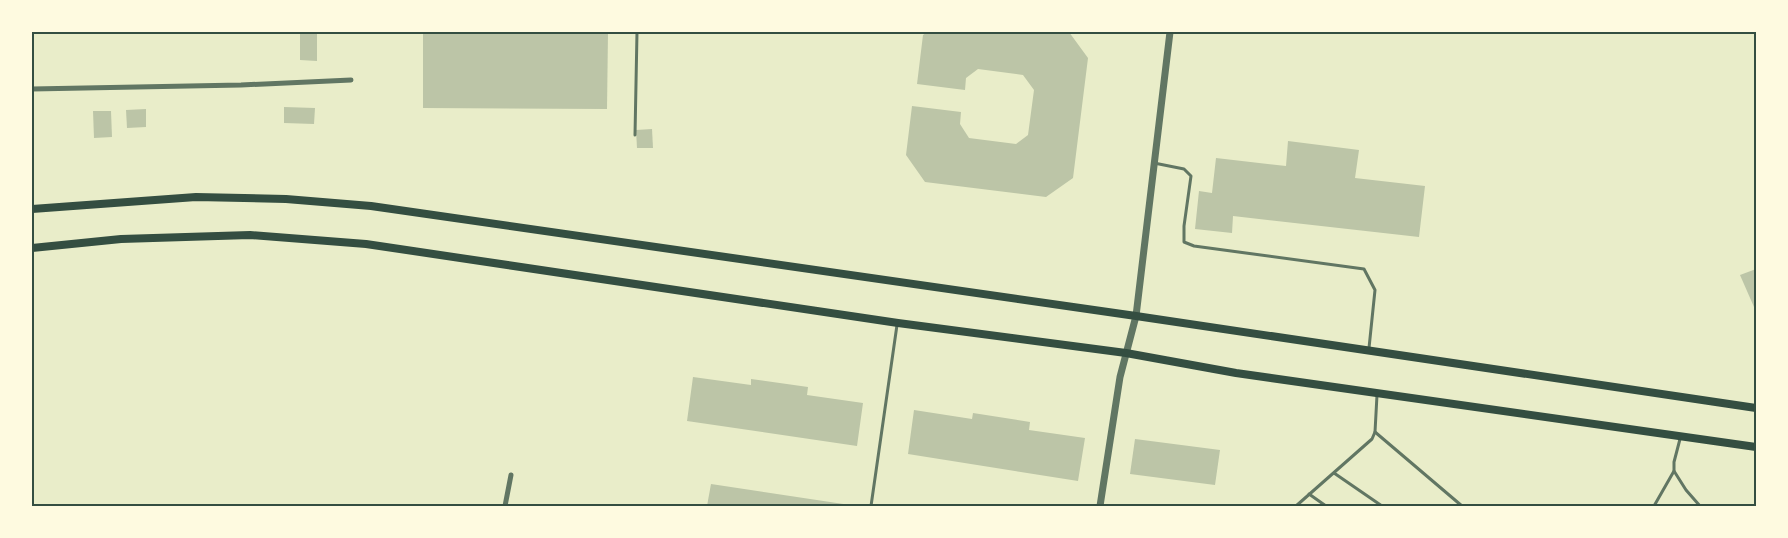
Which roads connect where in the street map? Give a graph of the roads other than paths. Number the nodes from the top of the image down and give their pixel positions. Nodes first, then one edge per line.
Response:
1 (637, 32) edge
2 (1170, 32) edge
3 (351, 80) dead end
4 (32, 89) edge
5 (635, 135) dead end
6 (1154, 163) junction
7 (32, 209) edge
8 (32, 248) edge
9 (1136, 316) junction
10 (898, 323) junction
11 (1369, 350) junction
12 (1126, 353) junction
13 (1377, 393) junction
14 (1756, 408) edge
15 (1375, 432) junction
16 (1681, 436) junction
17 (1756, 447) edge
18 (1674, 471) junction
19 (1334, 473) junction
20 (511, 476) dead end
21 (1310, 495) junction
22 (505, 507) edge
23 (871, 507) edge
24 (1100, 507) edge
25 (1296, 507) edge
26 (1326, 507) edge
27 (1382, 507) edge
28 (1462, 507) edge
29 (1654, 507) edge
30 (1700, 507) edge

1 - 5 lane
2 - 6 street
3 - 4 street
6 - 9 street
6 - 11 lane
7 - 9 main road
8 - 10 main road
9 - 11 main road
9 - 12 street
10 - 12 main road
10 - 23 lane
11 - 14 main road
12 - 13 main road
12 - 24 street
13 - 15 lane
13 - 16 main road
15 - 19 lane
15 - 28 lane
16 - 17 main road
16 - 18 lane
18 - 29 lane
18 - 30 lane
19 - 21 lane
19 - 27 lane
20 - 22 street
21 - 25 lane
21 - 26 lane

